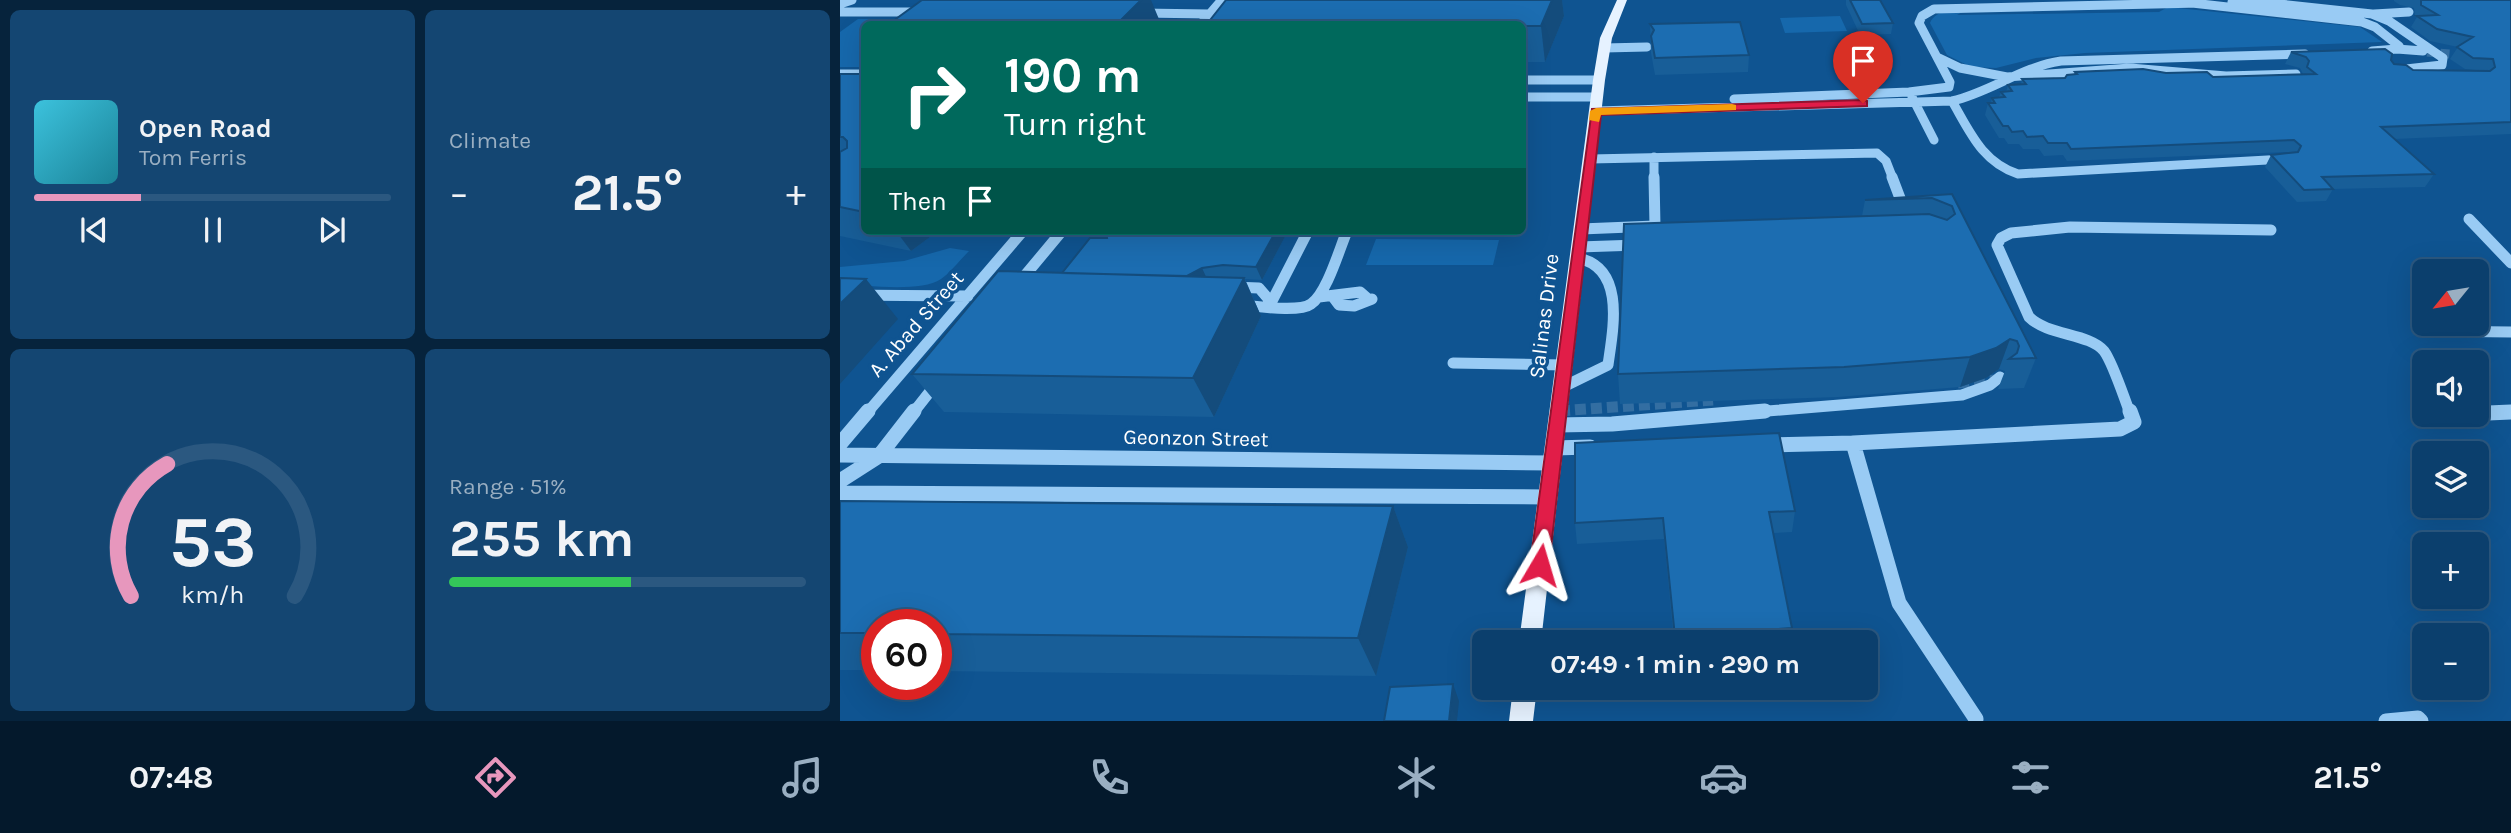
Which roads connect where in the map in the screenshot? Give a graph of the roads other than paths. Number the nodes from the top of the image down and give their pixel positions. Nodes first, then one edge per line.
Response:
1 (853, 0) edge
2 (1230, 0) edge
3 (1622, 0) edge
4 (2286, 0) edge
5 (2252, 1) edge
6 (2192, 3) junction
7 (840, 4) edge
8 (928, 12) edge
9 (2409, 12) dead end
10 (842, 13) edge
11 (1170, 13) junction
12 (1210, 14) junction
13 (2372, 14) junction
14 (1136, 15) edge
15 (1166, 21) edge
16 (1204, 21) edge
17 (1647, 47) dead end
18 (1604, 48) junction
19 (2397, 49) junction
20 (2423, 51) tunnel mouth
21 (2361, 52) edge
22 (2320, 53) edge
23 (1936, 56) junction
24 (840, 74) edge
25 (861, 74) edge
26 (2296, 74) edge
27 (2008, 77) junction
28 (2442, 77) edge
29 (1526, 80) edge
30 (1599, 80) junction
31 (1909, 92) junction
32 (1526, 97) edge
33 (1952, 101) junction
34 (1915, 102) junction
35 (1597, 104) junction
36 (1934, 140) dead end
37 (1654, 157) junction
38 (1590, 159) junction
39 (2287, 159) edge
40 (1903, 206) dead end
41 (2469, 219) dead end
42 (1581, 229) junction
43 (2271, 230) dead end
44 (1020, 235) edge
45 (1059, 235) edge
46 (1306, 235) edge
47 (1345, 235) edge
48 (1648, 245) edge
49 (1578, 253) junction
50 (2511, 263) edge
51 (1216, 287) edge
52 (840, 295) edge
53 (968, 296) junction
54 (1319, 297) junction
55 (1372, 299) dead end
56 (1005, 300) edge
57 (1224, 304) edge
58 (1271, 304) junction
59 (2489, 332) edge
60 (2511, 332) edge
61 (1453, 363) dead end
62 (1564, 365) junction
63 (945, 373) edge
64 (2000, 377) dead end
65 (1561, 388) junction
66 (2511, 412) edge
67 (2489, 413) edge
68 (1557, 425) junction
69 (1853, 443) junction
70 (840, 444) edge
71 (1758, 445) edge
72 (1608, 447) edge
73 (840, 455) edge
74 (879, 456) junction
75 (1553, 456) junction
76 (840, 481) edge
77 (840, 493) edge
78 (1549, 497) junction
79 (1532, 630) edge
80 (1524, 700) edge
81 (1976, 719) dead end
82 (1521, 721) edge
83 (2386, 721) edge
84 (2421, 721) edge

1 - 7 street
1 - 10 street
2 - 12 street
3 - 18 main road, Salinas Drive
4 - 5 street
5 - 6 street
5 - 13 street
6 - 19 street
6 - 23 street
8 - 10 street
9 - 13 street
11 - 12 street
11 - 14 street
11 - 15 street
12 - 16 street
13 - 28 street
17 - 18 street
18 - 30 main road, Salinas Drive
19 - 20 street
19 - 21 street
22 - 27 street
23 - 27 street
23 - 31 street
24 - 25 street
26 - 27 street
27 - 33 street
29 - 30 street
30 - 35 main road, Salinas Drive
31 - 34 street
31 - 35 street
32 - 35 street
33 - 34 street
33 - 39 street
34 - 35 street
34 - 36 street
35 - 38 main road, Salinas Drive
37 - 38 street
37 - 40 street
37 - 42 street
38 - 42 main road, Salinas Drive
41 - 50 street
42 - 49 main road, Salinas Drive
43 - 69 street
44 - 53 street, A. Abad Street
45 - 56 street
46 - 58 street
47 - 54 street
48 - 49 street
49 - 62 main road, Salinas Drive
49 - 65 street
51 - 58 street
52 - 53 street
53 - 70 street, A. Abad Street
54 - 55 street
54 - 58 street
57 - 58 street
59 - 60 street
61 - 62 street
62 - 65 main road, Salinas Drive
63 - 74 street
64 - 68 street
65 - 68 main road, Salinas Drive
66 - 67 street
68 - 75 main road, Salinas Drive
69 - 71 street
69 - 81 street
72 - 75 street, Geonzon Street
73 - 74 street, Geonzon Street
74 - 75 street, Geonzon Street
74 - 76 street
75 - 78 main road, Salinas Drive
77 - 78 street
78 - 79 main road, Salinas Drive
80 - 82 main road
83 - 84 street

